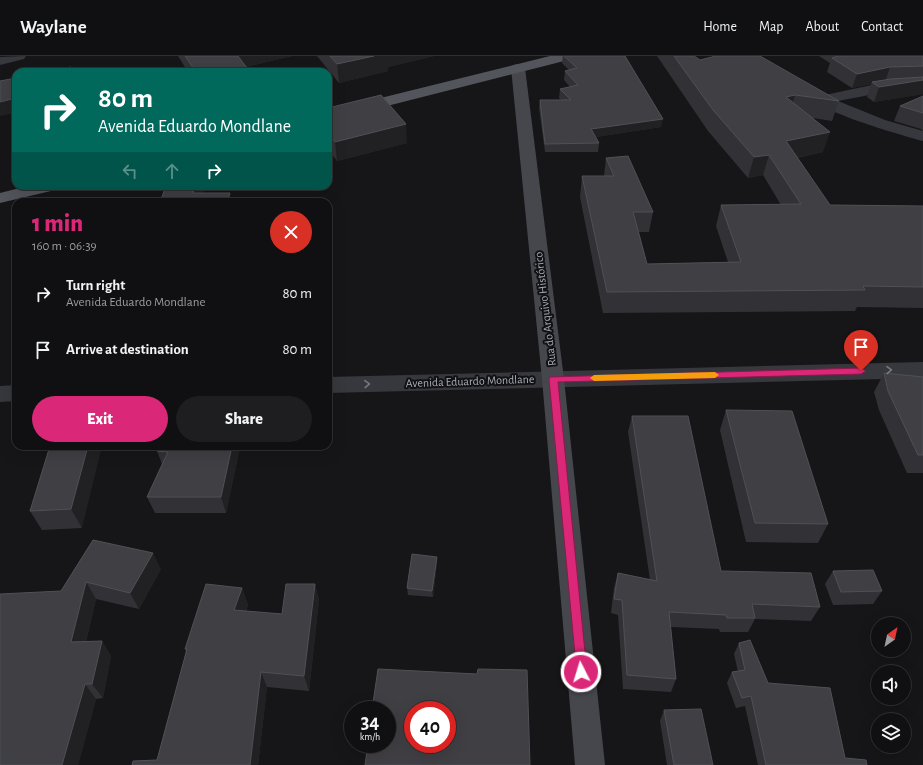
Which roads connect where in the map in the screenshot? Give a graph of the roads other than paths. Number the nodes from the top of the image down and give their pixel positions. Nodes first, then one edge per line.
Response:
1 (19, 56) edge
2 (567, 56) edge
3 (0, 61) edge
4 (518, 68) junction
5 (796, 85) edge
6 (923, 86) edge
7 (823, 100) junction
8 (332, 115) edge
9 (923, 136) edge
10 (32, 190) edge
11 (0, 198) edge
12 (923, 370) edge
13 (553, 379) junction
14 (332, 385) edge
15 (12, 393) edge
16 (0, 394) edge
17 (590, 765) edge

1 - 3 street
2 - 4 main road
4 - 8 main road
4 - 13 street, Rua do Arquivo Histórico
5 - 7 street
6 - 7 street
7 - 9 street
10 - 11 main road
13 -> 12 street, Avenida Eduardo Mondlane
14 -> 13 street, Avenida Eduardo Mondlane
13 - 17 street, Rua do Arquivo Histórico
15 - 16 street

